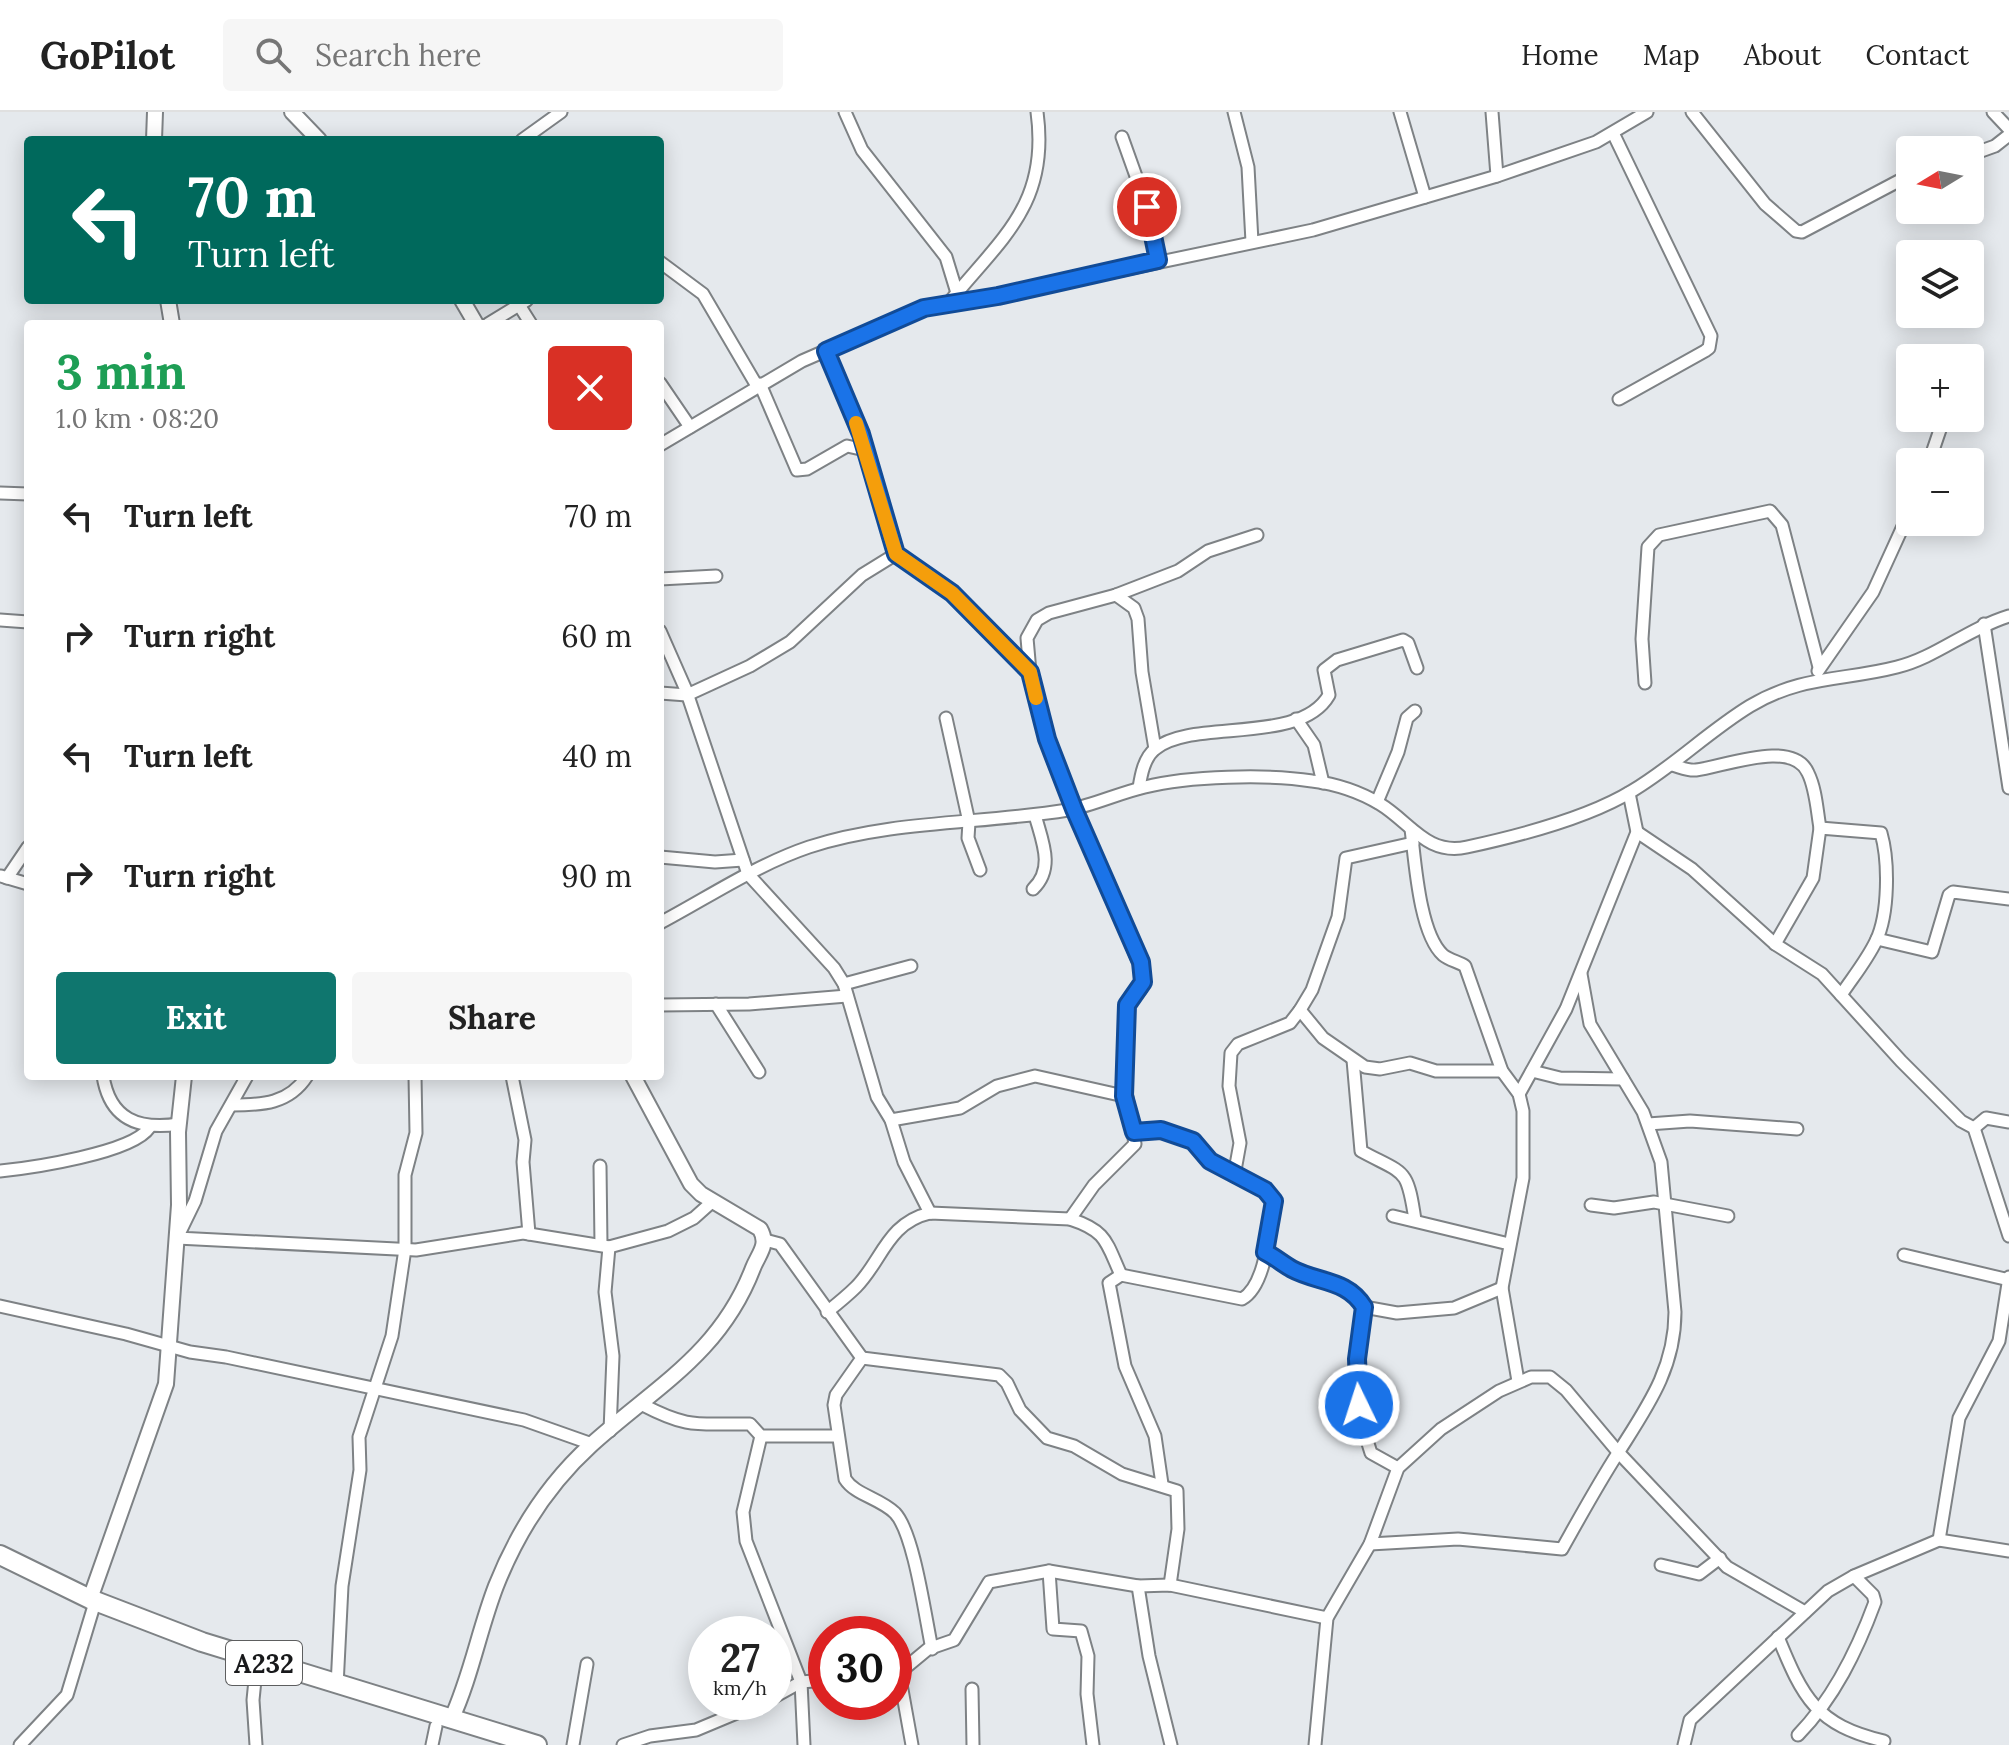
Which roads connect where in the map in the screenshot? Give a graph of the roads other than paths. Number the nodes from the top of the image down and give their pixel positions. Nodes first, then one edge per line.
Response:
1 (155, 112) edge
2 (292, 112) edge
3 (561, 112) edge
4 (845, 112) edge
5 (1037, 112) edge
6 (1234, 112) edge
7 (1400, 112) edge
8 (1492, 112) edge
9 (1647, 112) edge
10 (1692, 112) edge
11 (1993, 112) edge
12 (2009, 132) edge
13 (1614, 135) junction
14 (154, 136) edge
15 (315, 136) edge
16 (528, 136) edge
17 (1122, 137) dead end
18 (1984, 150) edge
19 (1497, 176) junction
20 (1896, 182) edge
21 (1425, 197) junction
22 (1252, 242) junction
23 (1158, 260) junction
24 (664, 265) edge
25 (957, 293) junction
26 (521, 304) edge
27 (947, 305) junction
28 (495, 320) edge
29 (826, 351) junction
30 (758, 385) junction
31 (664, 389) edge
32 (1619, 399) dead end
33 (690, 427) junction
34 (664, 443) edge
35 (865, 450) junction
36 (0, 493) edge
37 (24, 494) edge
38 (1257, 535) dead end
39 (1899, 536) edge
40 (896, 554) junction
41 (716, 576) dead end
42 (664, 579) edge
43 (1116, 595) junction
44 (2009, 616) edge
45 (0, 620) edge
46 (24, 622) edge
47 (1984, 624) junction
48 (664, 640) edge
49 (1417, 668) dead end
50 (1030, 672) junction
51 (1817, 673) junction
52 (1645, 683) dead end
53 (664, 693) edge
54 (687, 695) junction
55 (1415, 711) dead end
56 (946, 718) dead end
57 (1296, 719) junction
58 (1155, 749) junction
59 (1672, 765) junction
60 (1323, 783) junction
61 (1139, 788) junction
62 (2009, 788) edge
63 (1629, 793) junction
64 (1377, 802) junction
65 (1074, 809) junction
66 (1035, 815) junction
67 (969, 822) junction
68 (1820, 828) junction
69 (1411, 829) junction
70 (1637, 832) junction
71 (1413, 843) junction
72 (24, 852) edge
73 (664, 857) edge
74 (743, 860) junction
75 (980, 870) dead end
76 (748, 874) junction
77 (4, 877) edge
78 (24, 883) edge
79 (1033, 889) dead end
80 (2009, 899) edge
81 (664, 921) edge
82 (1877, 939) junction
83 (1775, 944) junction
84 (911, 966) dead end
85 (1581, 974) junction
86 (845, 990) junction
87 (1841, 995) junction
88 (716, 1004) junction
89 (664, 1005) edge
90 (1300, 1010) junction
91 (1353, 1060) junction
92 (1502, 1071) junction
93 (1532, 1071) junction
94 (759, 1072) dead end
95 (1623, 1079) junction
96 (104, 1080) edge
97 (184, 1080) edge
98 (245, 1080) edge
99 (304, 1080) edge
100 (415, 1080) edge
101 (513, 1080) edge
102 (635, 1080) edge
103 (1519, 1094) junction
104 (1124, 1096) junction
105 (232, 1105) junction
106 (891, 1120) junction
107 (2009, 1122) edge
108 (179, 1124) junction
109 (1648, 1124) junction
110 (149, 1128) junction
111 (1974, 1128) junction
112 (1797, 1129) dead end
113 (1134, 1132) junction
114 (600, 1166) dead end
115 (0, 1171) edge
116 (1234, 1176) junction
117 (713, 1201) junction
118 (1666, 1204) junction
119 (1591, 1205) dead end
120 (930, 1213) junction
121 (1393, 1216) dead end
122 (1728, 1216) dead end
123 (1070, 1219) junction
124 (1415, 1220) junction
125 (529, 1234) junction
126 (2009, 1236) edge
127 (177, 1238) junction
128 (765, 1240) junction
129 (1509, 1244) junction
130 (605, 1246) junction
131 (405, 1249) junction
132 (1265, 1252) junction
133 (1904, 1255) dead end
134 (1121, 1275) junction
135 (2009, 1279) edge
136 (1502, 1288) junction
137 (0, 1306) edge
138 (1364, 1307) junction
139 (827, 1312) junction
140 (2004, 1342) edge
141 (170, 1347) junction
142 (862, 1358) junction
143 (1518, 1381) junction
144 (374, 1390) junction
145 (643, 1405) junction
146 (610, 1431) junction
147 (761, 1436) junction
148 (836, 1436) junction
149 (592, 1444) junction
150 (1618, 1452) junction
151 (1398, 1468) junction
152 (1162, 1484) junction
153 (1939, 1540) junction
154 (1370, 1544) junction
155 (2009, 1551) edge
156 (0, 1555) edge
157 (1720, 1558) junction
158 (1661, 1565) dead end
159 (0, 1567) edge
160 (1049, 1571) junction
161 (1854, 1576) junction
162 (1170, 1585) junction
163 (1138, 1586) junction
164 (92, 1604) junction
165 (1805, 1612) junction
166 (1327, 1618) junction
167 (1778, 1637) junction
168 (932, 1649) junction
169 (912, 1662) edge
170 (587, 1664) dead end
171 (255, 1666) junction
172 (808, 1681) edge
173 (801, 1682) junction
174 (337, 1686) junction
175 (792, 1687) edge
176 (972, 1689) dead end
177 (1819, 1713) junction
178 (720, 1720) edge
179 (906, 1720) edge
180 (444, 1723) junction
181 (1798, 1735) dead end
182 (1884, 1741) dead end
183 (20, 1745) edge
184 (256, 1745) edge
185 (432, 1745) edge
186 (502, 1745) edge
187 (537, 1745) edge
188 (573, 1745) edge
189 (623, 1745) edge
190 (804, 1745) edge
191 (912, 1745) edge
192 (973, 1745) edge
193 (1093, 1745) edge
194 (1171, 1745) edge
195 (1315, 1745) edge
196 (1684, 1745) edge

1 - 14 street
2 - 15 street
3 - 16 street
4 - 25 street
5 - 25 street
6 - 22 street
7 - 21 street
8 - 19 street
9 - 13 street
10 - 20 street
11 - 12 street
12 - 18 street
13 - 19 street
13 - 32 street
17 - 23 street
19 - 21 street
21 - 22 street
22 - 23 street
23 - 27 street
24 - 30 street
25 - 27 street
26 - 28 street
27 - 29 street
29 - 30 street
29 - 35 street
30 - 33 street
30 - 35 street
31 - 33 street
33 - 34 street
35 - 40 street
36 - 37 street
38 - 43 street
39 - 51 street
40 - 50 street
40 - 54 street
41 - 42 street
43 - 50 street
43 - 58 street
44 - 47 street
45 - 46 street
47 - 51 street
47 - 62 street
48 - 54 street
49 - 57 street
50 - 65 street
51 - 52 street
51 - 59 street
53 - 54 street
54 - 74 street
55 - 64 street
56 - 67 street
57 - 58 street
57 - 60 street
58 - 61 street
59 - 63 street
59 - 68 street
60 - 61 street
60 - 64 street
61 - 65 street
63 - 69 street
63 - 70 street
64 - 69 street
65 - 66 street
65 - 104 street
66 - 67 street
66 - 79 street
67 - 75 street
67 - 76 street
68 - 82 street
68 - 83 street
69 - 71 street
70 - 83 street
70 - 85 street
71 - 90 street
71 - 92 street
72 - 77 street
73 - 74 street
74 - 76 street
76 - 81 street
76 - 86 street
77 - 78 street
80 - 82 street
82 - 87 street
83 - 87 street
84 - 86 street
85 - 93 street
85 - 95 street
86 - 88 street
86 - 106 street
87 - 111 street
88 - 89 street
88 - 94 street
90 - 91 street
90 - 116 street
91 - 92 street
91 - 124 street
92 - 103 street
93 - 95 street
93 - 103 street
95 - 109 street
96 - 110 street
97 - 108 street
98 - 105 street
99 - 105 street
100 - 131 street
101 - 125 street
102 - 117 street
103 - 129 street
104 - 106 street
104 - 113 street
105 - 127 street
106 - 120 street
107 - 111 street
108 - 110 street
108 - 127 street
109 - 112 street
109 - 118 street
110 - 115 street
111 - 126 street
113 - 116 street
113 - 123 street
114 - 130 street
116 - 132 street
117 - 128 street
117 - 130 street
118 - 119 street
118 - 122 street
118 - 150 street
120 - 123 street
120 - 139 street
121 - 124 street
123 - 134 street
124 - 129 street
125 - 130 street
125 - 131 street
127 - 131 street
127 - 141 street
128 - 139 street
128 - 145 street
129 - 136 street
130 - 146 street
131 - 144 street
132 - 134 street
132 - 138 street
133 - 135 street
134 - 152 street
135 - 140 street
136 - 138 street
136 - 143 street
137 - 141 street
138 - 151 street
139 - 142 street
140 - 153 street
141 - 144 street
141 - 164 street
142 - 148 street
142 - 152 street
143 - 150 street
143 - 151 street
144 - 149 street
144 - 174 street
145 - 146 street
145 - 147 street
146 - 149 street
147 - 148 street
147 - 173 street
148 - 168 street
149 - 180 street
150 - 154 street
150 - 157 street
151 - 154 street
152 - 162 street
153 - 155 street
153 - 161 street
154 - 166 street
156 - 164 main road, A232
157 - 158 street
157 - 165 street
159 - 164 main road, A232
160 - 163 street
160 - 168 street
160 - 193 street
161 - 165 street
161 - 177 street
162 - 163 street
162 - 166 street
163 - 194 street
164 - 171 main road, A232
164 - 183 street
165 - 167 street
166 - 195 street
167 - 177 street
167 - 196 street
168 - 169 street
170 - 188 street
171 - 174 main road, A232
171 - 180 main road, A232
171 - 184 street
172 - 173 street
173 - 175 street
173 - 190 street
174 - 180 main road, A232
176 - 192 street
177 - 181 street
177 - 182 street
178 - 189 street
179 - 191 street
180 - 185 street
180 - 186 main road, A232
180 - 187 main road, A232

